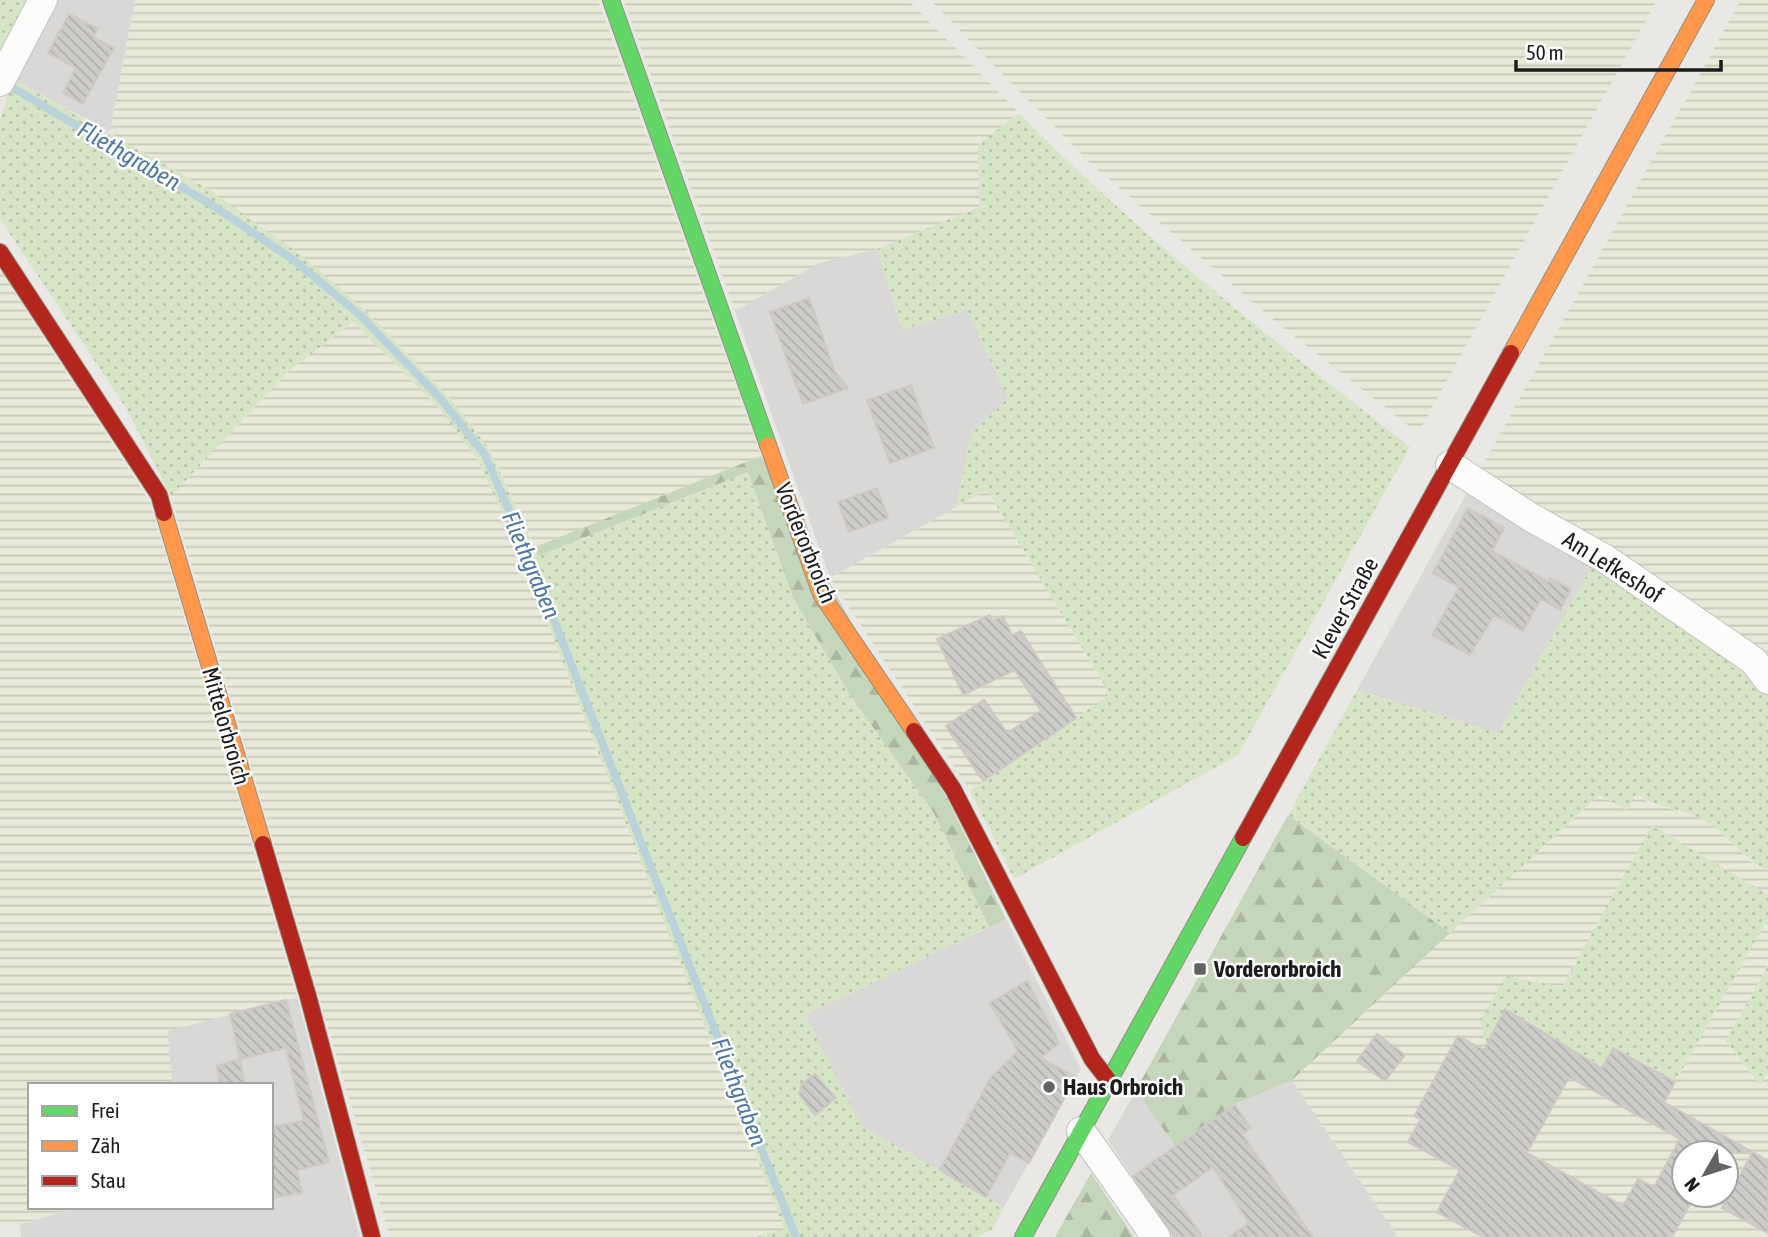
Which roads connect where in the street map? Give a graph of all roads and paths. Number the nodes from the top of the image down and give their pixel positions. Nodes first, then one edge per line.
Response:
1 (43, 0) edge
2 (611, 0) edge
3 (1706, 0) edge
4 (0, 82) edge
5 (0, 252) edge
6 (1450, 465) junction
7 (1768, 680) edge
8 (1109, 1081) junction
9 (1081, 1131) junction
10 (372, 1237) edge
11 (1023, 1237) edge
12 (1156, 1237) edge

1 - 4 street
2 - 8 street, Vorderorbroich
3 - 6 street, Klever Straße
5 - 10 street, Mittelorbroich
6 - 7 street, Am Lefkeshof
6 - 8 street, Klever Straße
8 - 9 street, Klever Straße
9 - 11 street, Klever Straße
9 - 12 street

